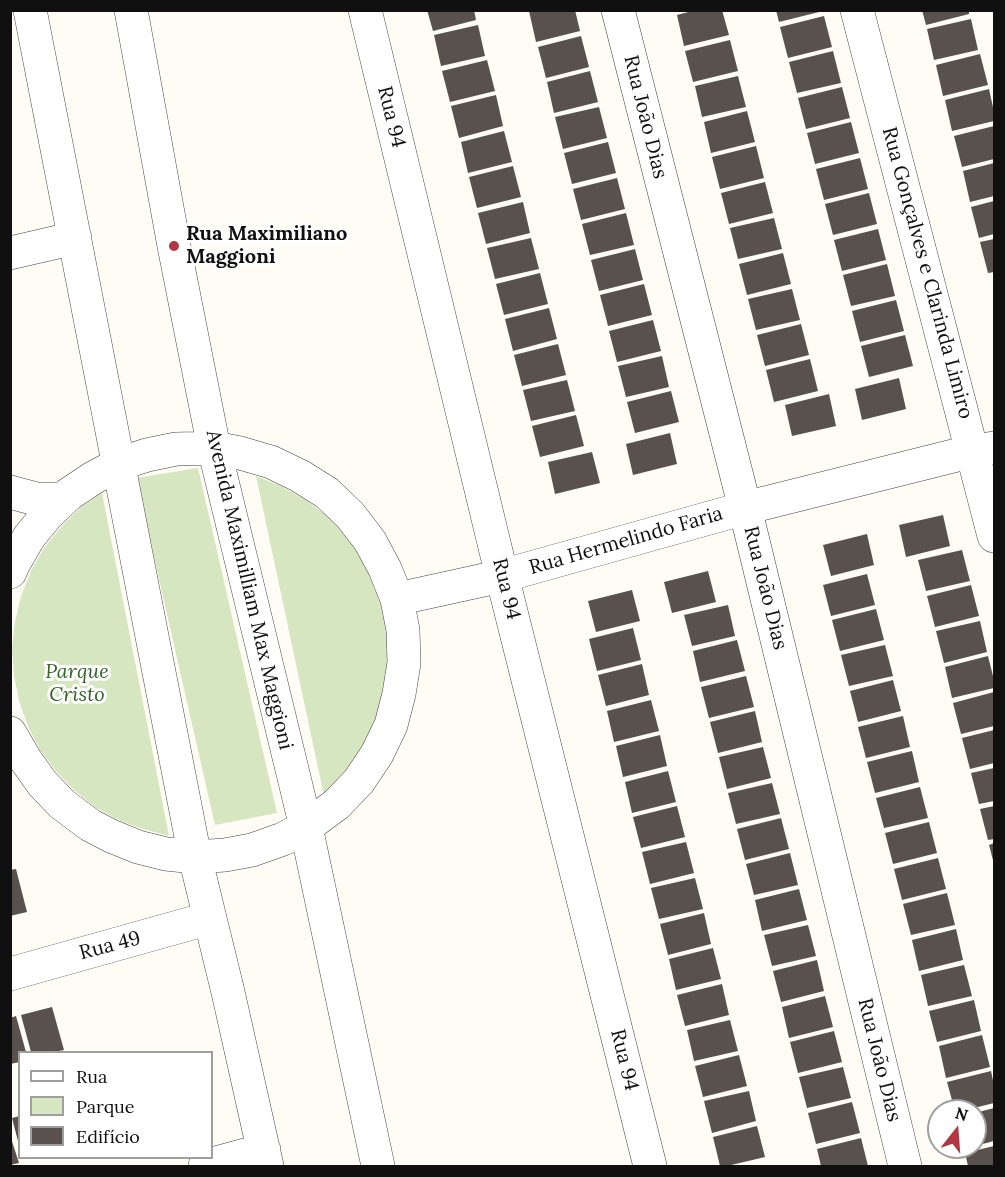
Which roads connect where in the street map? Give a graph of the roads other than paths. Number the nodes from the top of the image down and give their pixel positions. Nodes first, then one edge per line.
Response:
1 (30, 10) edge
2 (132, 10) edge
3 (365, 10) edge
4 (618, 10) edge
5 (857, 10) edge
6 (75, 238) junction
7 (10, 252) edge
8 (214, 448) junction
9 (984, 450) edge
10 (119, 464) junction
11 (10, 492) edge
12 (63, 499) junction
13 (745, 508) junction
14 (994, 536) edge
15 (10, 572) edge
16 (502, 576) junction
17 (397, 599) junction
18 (10, 733) edge
19 (306, 827) junction
20 (195, 856) junction
21 (210, 918) junction
22 (10, 974) edge
23 (265, 1158) edge
24 (205, 1167) edge
25 (378, 1167) edge
26 (650, 1167) edge
27 (905, 1167) edge

1 - 6 street
2 - 8 street, Avenida Maximilliam Max Maggioni
3 - 16 street, Rua 94
4 - 13 street, Rua João Dias
5 - 9 street, Rua Gonçalves e Clarinda Limiro
6 - 7 street
6 - 10 street
8 - 10 street
8 - 17 street
8 - 19 street, Avenida Maximilliam Max Maggioni
9 - 13 street, Rua Hermelindo Faria
9 - 14 street, Rua Gonçalves e Clarinda Limiro
10 - 12 street
10 - 20 street
11 - 12 street
12 - 15 street
13 - 16 street, Rua Hermelindo Faria
13 - 27 street, Rua João Dias
16 - 17 street, Rua Hermelindo Faria
16 - 26 street, Rua 94
17 - 19 street
18 - 20 street
19 - 20 street
19 - 25 street, Avenida Maximilliam Max Maggioni
20 - 21 street
21 - 22 street, Rua 49
21 - 23 street
23 - 24 street

